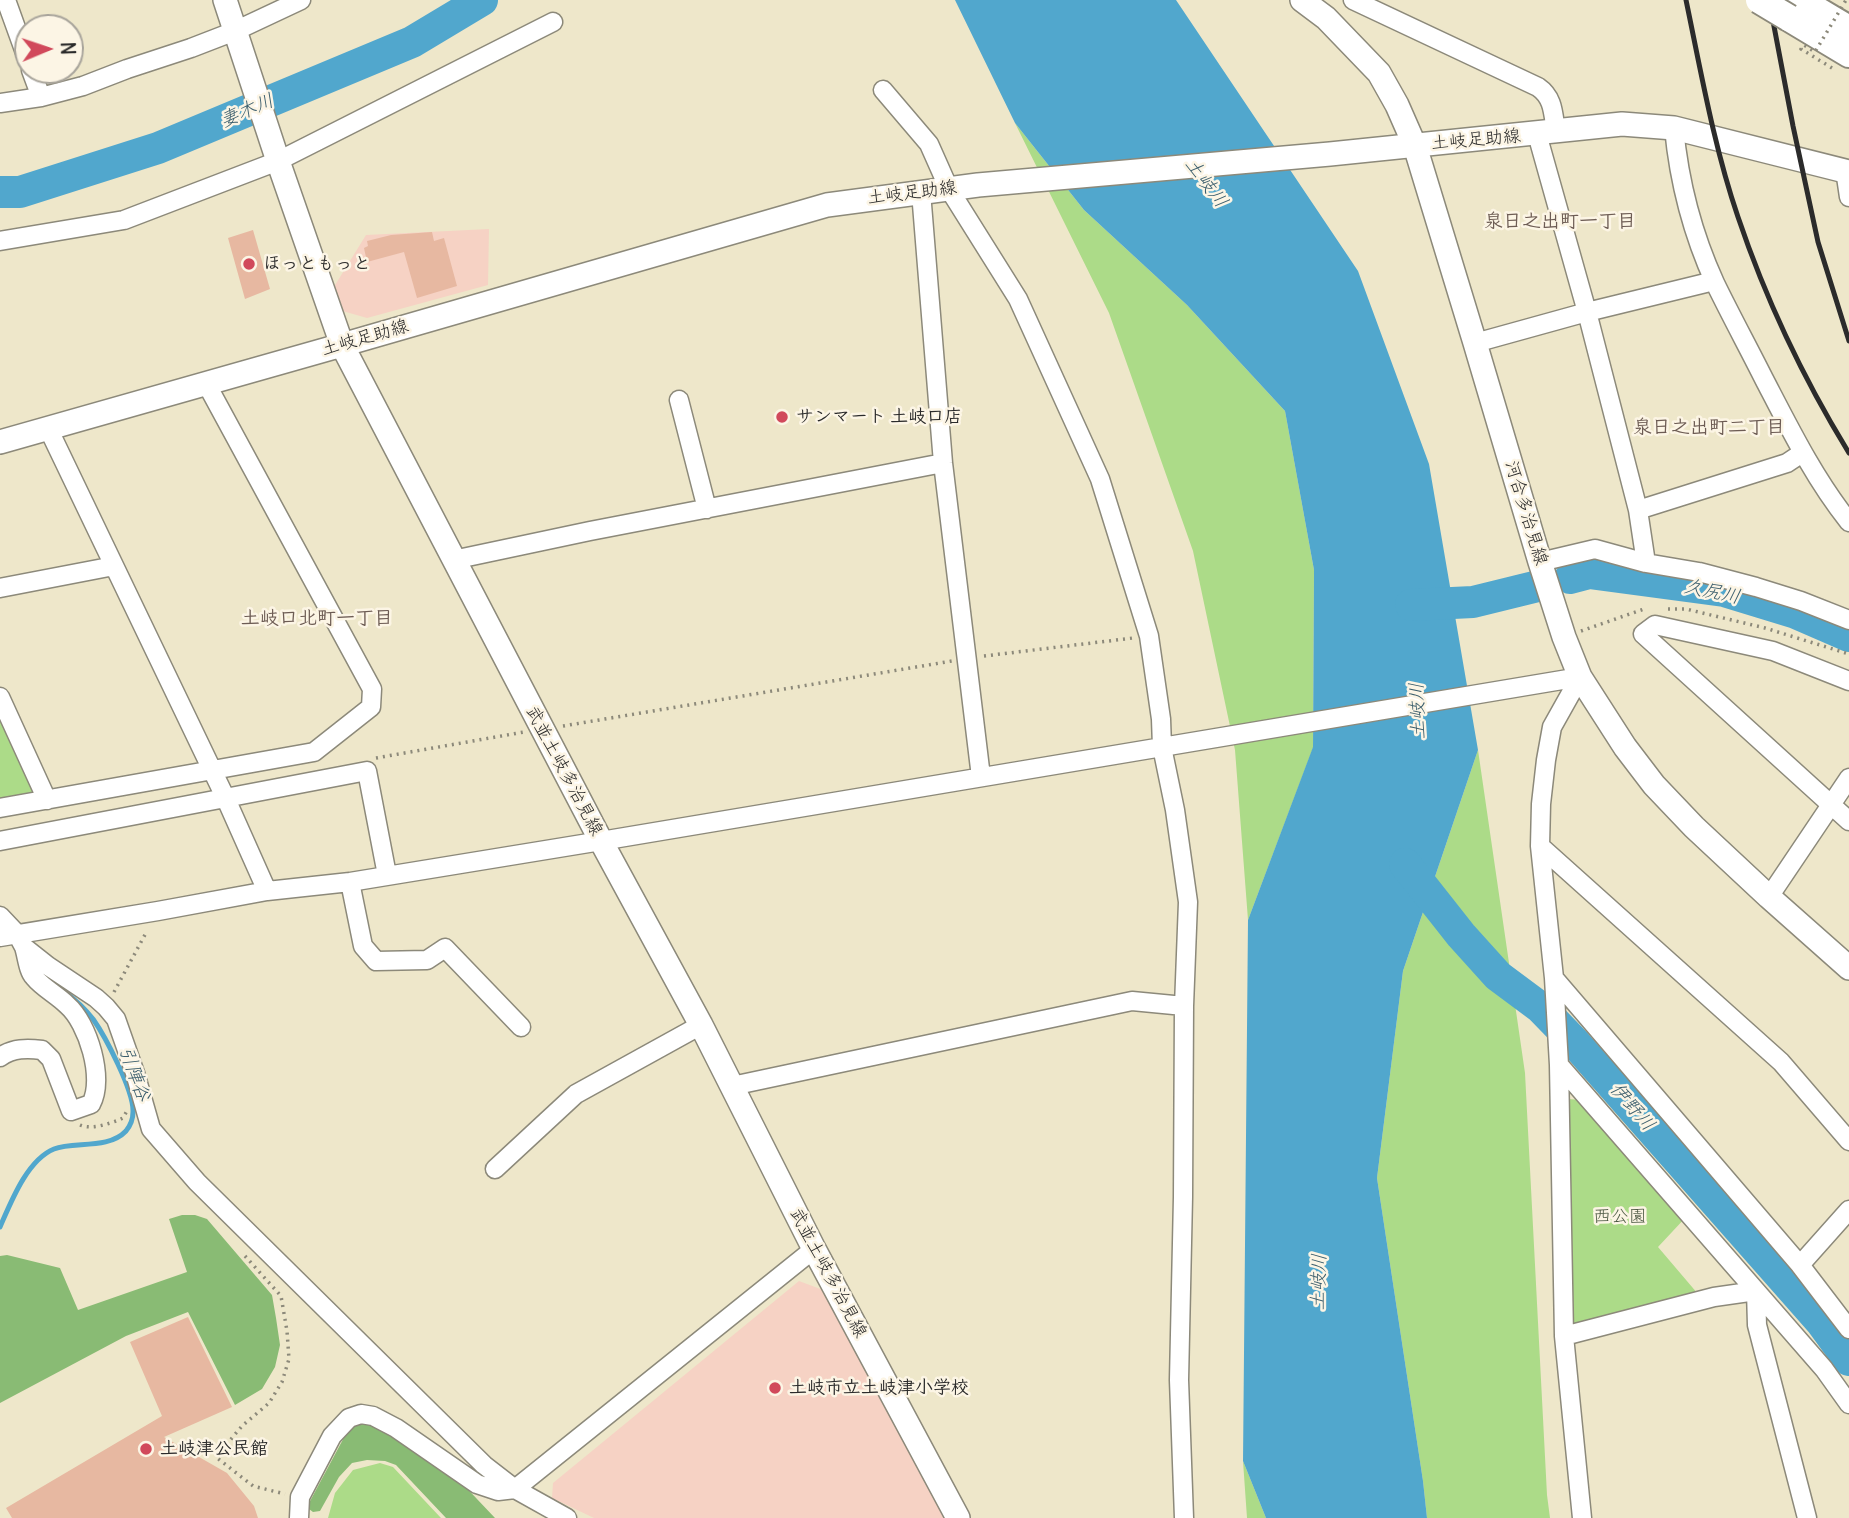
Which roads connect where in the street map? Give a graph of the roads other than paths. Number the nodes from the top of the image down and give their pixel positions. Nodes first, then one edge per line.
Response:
1 (6, 0) edge
2 (225, 0) edge
3 (302, 0) edge
4 (1302, 0) edge
5 (1353, 0) edge
6 (1759, 0) edge
7 (1808, 8) edge
8 (14, 22) edge
9 (553, 22) dead end
10 (1849, 29) edge
11 (237, 35) junction
12 (1841, 61) edge
13 (36, 84) edge
14 (883, 90) dead end
15 (41, 97) junction
16 (0, 103) edge
17 (1674, 128) junction
18 (1546, 133) junction
19 (1415, 146) junction
20 (276, 157) junction
21 (1847, 171) edge
22 (949, 189) junction
23 (921, 192) junction
24 (1849, 197) edge
25 (0, 240) edge
26 (1714, 281) junction
27 (1587, 312) junction
28 (1475, 342) junction
29 (342, 345) junction
30 (206, 383) junction
31 (679, 400) dead end
32 (48, 428) junction
33 (0, 442) edge
34 (1802, 453) junction
35 (943, 463) junction
36 (707, 509) junction
37 (1638, 510) junction
38 (1849, 522) edge
39 (453, 560) junction
40 (1540, 562) junction
41 (1646, 563) junction
42 (114, 566) junction
43 (0, 588) edge
44 (1849, 620) edge
45 (1580, 677) junction
46 (1849, 681) edge
47 (0, 697) edge
48 (1167, 746) junction
49 (212, 769) junction
50 (981, 777) junction
51 (1849, 778) edge
52 (226, 799) junction
53 (47, 800) junction
54 (1830, 805) junction
55 (0, 808) edge
56 (1849, 821) edge
57 (0, 841) edge
58 (601, 841) junction
59 (1540, 846) junction
60 (387, 875) junction
61 (350, 882) junction
62 (267, 891) junction
63 (1769, 897) junction
64 (0, 916) edge
65 (14, 939) edge
66 (1849, 968) edge
67 (1554, 978) junction
68 (1184, 1006) junction
69 (701, 1025) junction
70 (521, 1027) dead end
71 (0, 1057) edge
72 (1559, 1065) junction
73 (732, 1086) junction
74 (1849, 1141) edge
75 (495, 1169) dead end
76 (1849, 1210) edge
77 (814, 1249) junction
78 (1800, 1265) junction
79 (1756, 1291) junction
80 (1849, 1329) edge
81 (1564, 1336) junction
82 (1849, 1404) edge
83 (515, 1489) junction
84 (299, 1518) edge
85 (567, 1518) edge
86 (958, 1518) edge
87 (1184, 1518) edge
88 (1582, 1518) edge
89 (1807, 1518) edge

1 - 8 street
2 - 11 main road, 武並土岐多治見線
3 - 11 street
4 - 19 main road, 河合多治見線
5 - 18 street
6 - 7 highway, bridge
7 - 10 highway
7 - 12 highway
9 - 20 street
11 - 15 street
11 - 20 main road, 武並土岐多治見線
13 - 15 street
14 - 22 street
15 - 16 street
17 - 18 main road, 土岐足助線
17 - 21 main road, 土岐足助線
17 - 26 street
18 - 19 main road, 土岐足助線
18 - 27 street
19 - 22 main road, 土岐足助線
19 - 28 main road, 河合多治見線
20 - 25 street
20 - 29 main road, 武並土岐多治見線
21 - 24 street
22 - 23 main road, 土岐足助線
22 - 48 street
23 - 29 main road, 土岐足助線
23 - 35 street
26 - 27 street
26 - 34 street
27 - 28 street
27 - 37 street
28 - 40 main road, 河合多治見線
29 - 30 main road, 土岐足助線
29 - 39 main road, 武並土岐多治見線
30 - 32 main road, 土岐足助線
30 - 49 street
31 - 36 street
32 - 33 main road, 土岐足助線
32 - 42 street
34 - 37 street
34 - 38 street
35 - 36 street
35 - 50 street
36 - 39 street
37 - 41 street
39 - 58 main road, 武並土岐多治見線
40 - 41 street
40 - 45 main road, 河合多治見線
41 - 44 street
42 - 43 street
42 - 49 street
45 - 48 street
45 - 59 street
45 - 63 main road, 河合多治見線
46 - 54 street
47 - 53 street
48 - 50 street
48 - 68 street
49 - 52 street
49 - 53 street
50 - 58 street
51 - 54 street
52 - 57 street
52 - 60 street
52 - 62 street
53 - 55 street
54 - 56 street
54 - 63 street
58 - 60 street
58 - 69 main road, 武並土岐多治見線
59 - 67 street
59 - 74 street
60 - 61 street
61 - 62 street
61 - 70 street
62 - 65 street
63 - 66 main road, 河合多治見線
64 - 65 street
65 - 71 street
65 - 83 street
67 - 72 street
67 - 78 street
68 - 73 street
68 - 87 street
69 - 73 main road, 武並土岐多治見線
69 - 75 street
72 - 79 street
72 - 81 street
73 - 77 main road, 武並土岐多治見線
76 - 78 street
77 - 83 street
77 - 86 main road, 武並土岐多治見線
78 - 80 street
79 - 81 street
79 - 82 street
79 - 89 street
81 - 88 street
83 - 84 street
83 - 85 street

